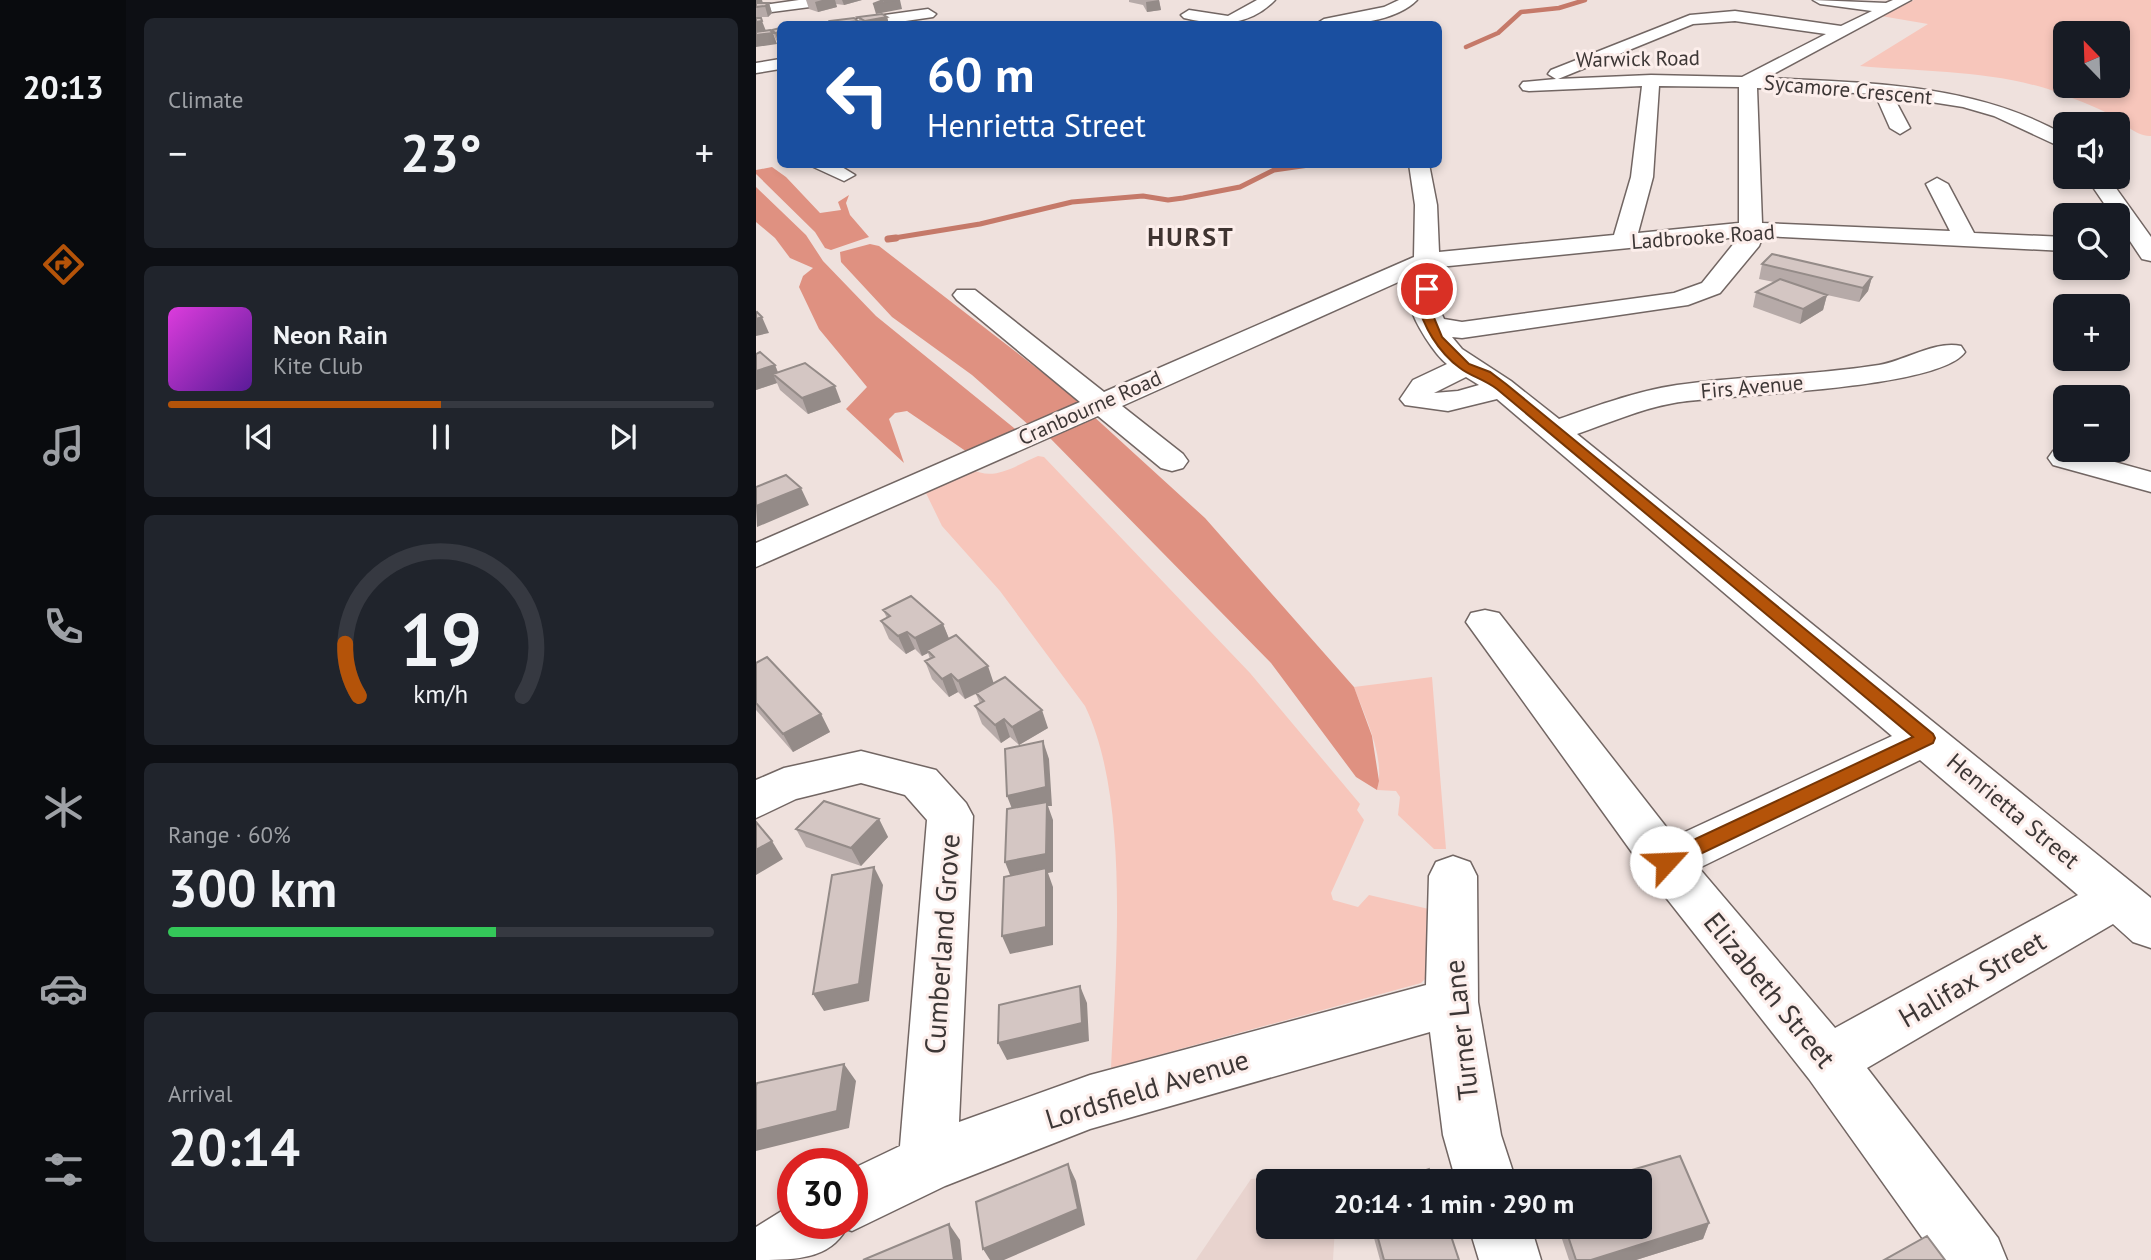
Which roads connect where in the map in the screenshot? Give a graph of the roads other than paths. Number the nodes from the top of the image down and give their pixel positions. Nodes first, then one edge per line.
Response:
1 (833, 0) edge
2 (911, 0) edge
3 (1174, 0) edge
4 (1268, 0) edge
5 (1410, 0) edge
6 (1820, 0) edge
7 (1896, 4) edge
8 (756, 10) edge
9 (934, 20) edge
10 (1192, 20) edge
11 (1233, 20) edge
12 (914, 21) edge
13 (1260, 21) dead end
14 (1339, 21) edge
15 (1841, 31) junction
16 (777, 64) edge
17 (756, 68) edge
18 (1651, 80) junction
19 (1748, 80) junction
20 (1881, 89) junction
21 (1900, 128) dead end
22 (2053, 137) edge
23 (827, 168) edge
24 (1420, 168) edge
25 (844, 175) dead end
26 (1937, 184) dead end
27 (2106, 189) edge
28 (1752, 229) junction
29 (1966, 239) junction
30 (1624, 242) junction
31 (2053, 243) edge
32 (2130, 248) edge
33 (2150, 250) edge
34 (1425, 261) junction
35 (966, 295) dead end
36 (1384, 300) junction
37 (1556, 316) junction
38 (1435, 326) junction
39 (1951, 352) dead end
40 (1481, 370) junction
41 (1096, 405) junction
42 (1555, 430) junction
43 (1172, 461) dead end
44 (2078, 462) edge
45 (2151, 482) edge
46 (756, 556) edge
47 (1485, 622) dead end
48 (1927, 738) junction
49 (756, 801) edge
50 (1666, 862) junction
51 (1453, 876) dead end
52 (2133, 912) edge
53 (1452, 1002) junction
54 (1828, 1061) junction
55 (928, 1163) junction
56 (1482, 1169) edge
57 (868, 1193) edge
58 (793, 1239) edge
59 (1504, 1239) edge
60 (761, 1260) edge
61 (1510, 1260) edge
62 (1976, 1260) edge

1 - 8 street
2 - 9 street
3 - 10 street
4 - 11 street
5 - 14 street
6 - 7 street
7 - 15 street
9 - 12 street
10 - 11 street
11 - 13 street
15 - 18 street, Warwick Road
15 - 19 street
16 - 17 street
18 - 19 street, Warwick Road
18 - 30 street
19 - 20 street, Sycamore Crescent
19 - 28 street
20 - 21 street
20 - 22 street, Sycamore Crescent
23 - 25 street
24 - 34 street
26 - 29 street
27 - 33 street
28 - 29 street, Ladbrooke Road
28 - 30 street, Ladbrooke Road
28 - 37 street
29 - 31 street, Ladbrooke Road
30 - 34 street, Ladbrooke Road
32 - 33 street
34 - 36 street, Cranbourne Road
34 - 38 street, Henrietta Street
35 - 41 street
36 - 38 street
36 - 41 street, Cranbourne Road
37 - 38 street
37 - 40 street
38 - 40 street, Henrietta Street
39 - 42 street, Firs Avenue
40 - 42 street, Henrietta Street
41 - 43 street
41 - 46 street, Cranbourne Road
42 - 48 street, Henrietta Street
44 - 45 street
47 - 50 street, Elizabeth Street
48 - 50 street
48 - 52 street, Henrietta Street
49 - 55 street, Cumberland Grove
50 - 54 street, Elizabeth Street
51 - 53 street, Turner Lane
52 - 54 street, Halifax Street
53 - 55 street, Lordsfield Avenue
53 - 56 street, Turner Lane
54 - 62 street, Elizabeth Street
55 - 57 street, Lordsfield Avenue
58 - 60 street
59 - 61 street

